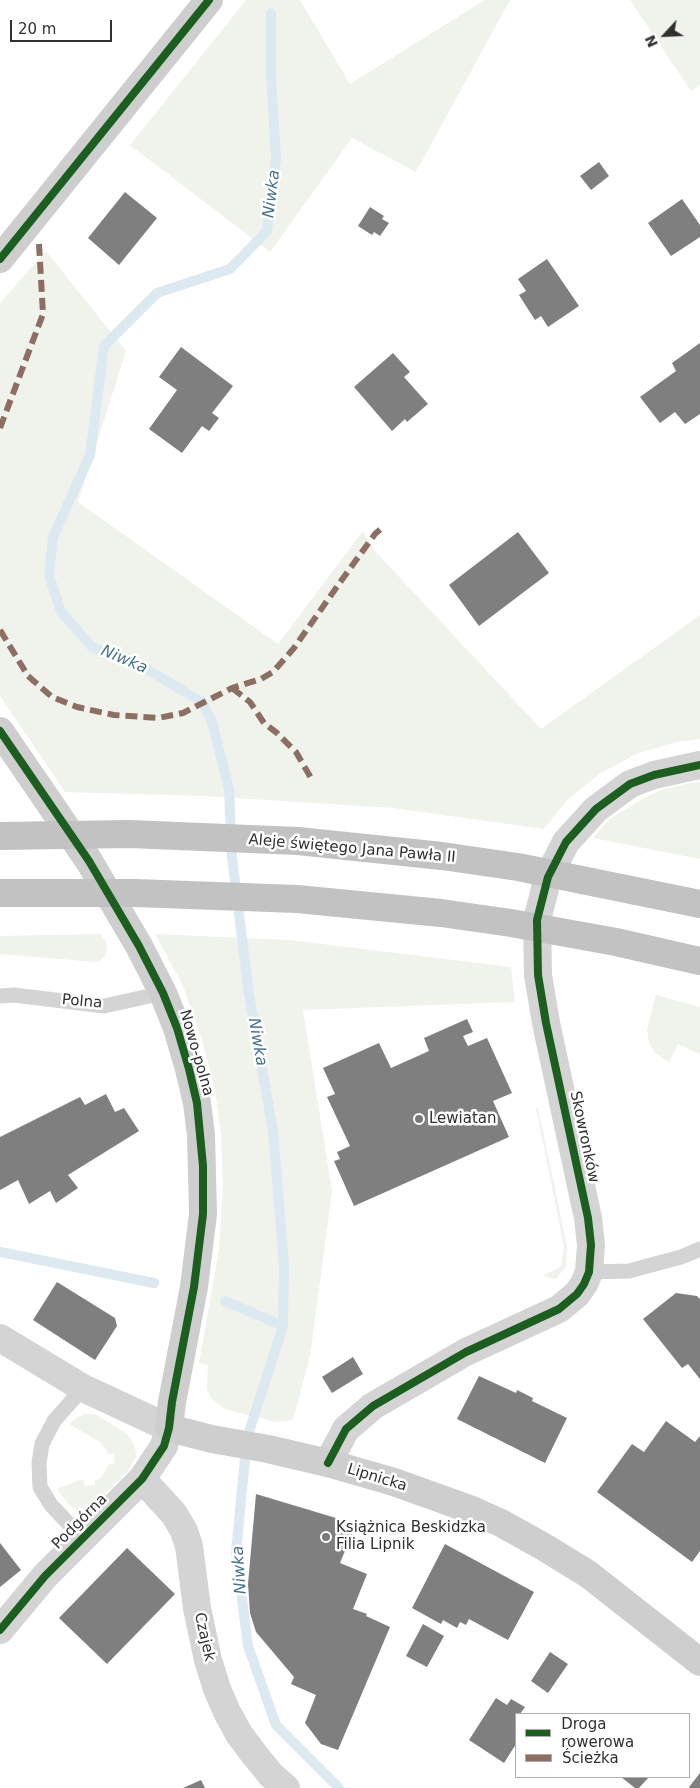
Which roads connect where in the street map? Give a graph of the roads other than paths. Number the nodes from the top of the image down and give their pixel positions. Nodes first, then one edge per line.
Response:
1 (209, 0) edge
2 (0, 258) edge
3 (0, 731) edge
4 (700, 765) edge
5 (0, 836) edge
6 (0, 893) edge
7 (700, 904) edge
8 (700, 961) edge
9 (163, 993) junction
10 (0, 996) edge
11 (700, 1249) edge
12 (588, 1272) junction
13 (0, 1338) edge
14 (83, 1388) junction
15 (170, 1428) junction
16 (328, 1463) junction
17 (142, 1480) junction
18 (82, 1538) junction
19 (0, 1630) edge
20 (700, 1662) edge
21 (286, 1788) edge

1 - 2 street
3 - 9 street, Nowo-polna
4 - 12 street, Skowronków
5 - 7 highway, Aleje świętego Jana Pawła II, bridge
6 - 8 highway, bridge
9 - 10 lane, Polna
9 - 15 street, Nowo-polna
11 - 12 lane
12 - 16 street, Skowronków
13 - 14 street, Lipnicka
14 - 15 street, Lipnicka
14 - 18 lane
15 - 16 street, Lipnicka
15 - 17 street, Podgórna
16 - 20 street, Lipnicka
17 - 18 street, Podgórna
17 - 21 street, Czajek
18 - 19 street, Podgórna

